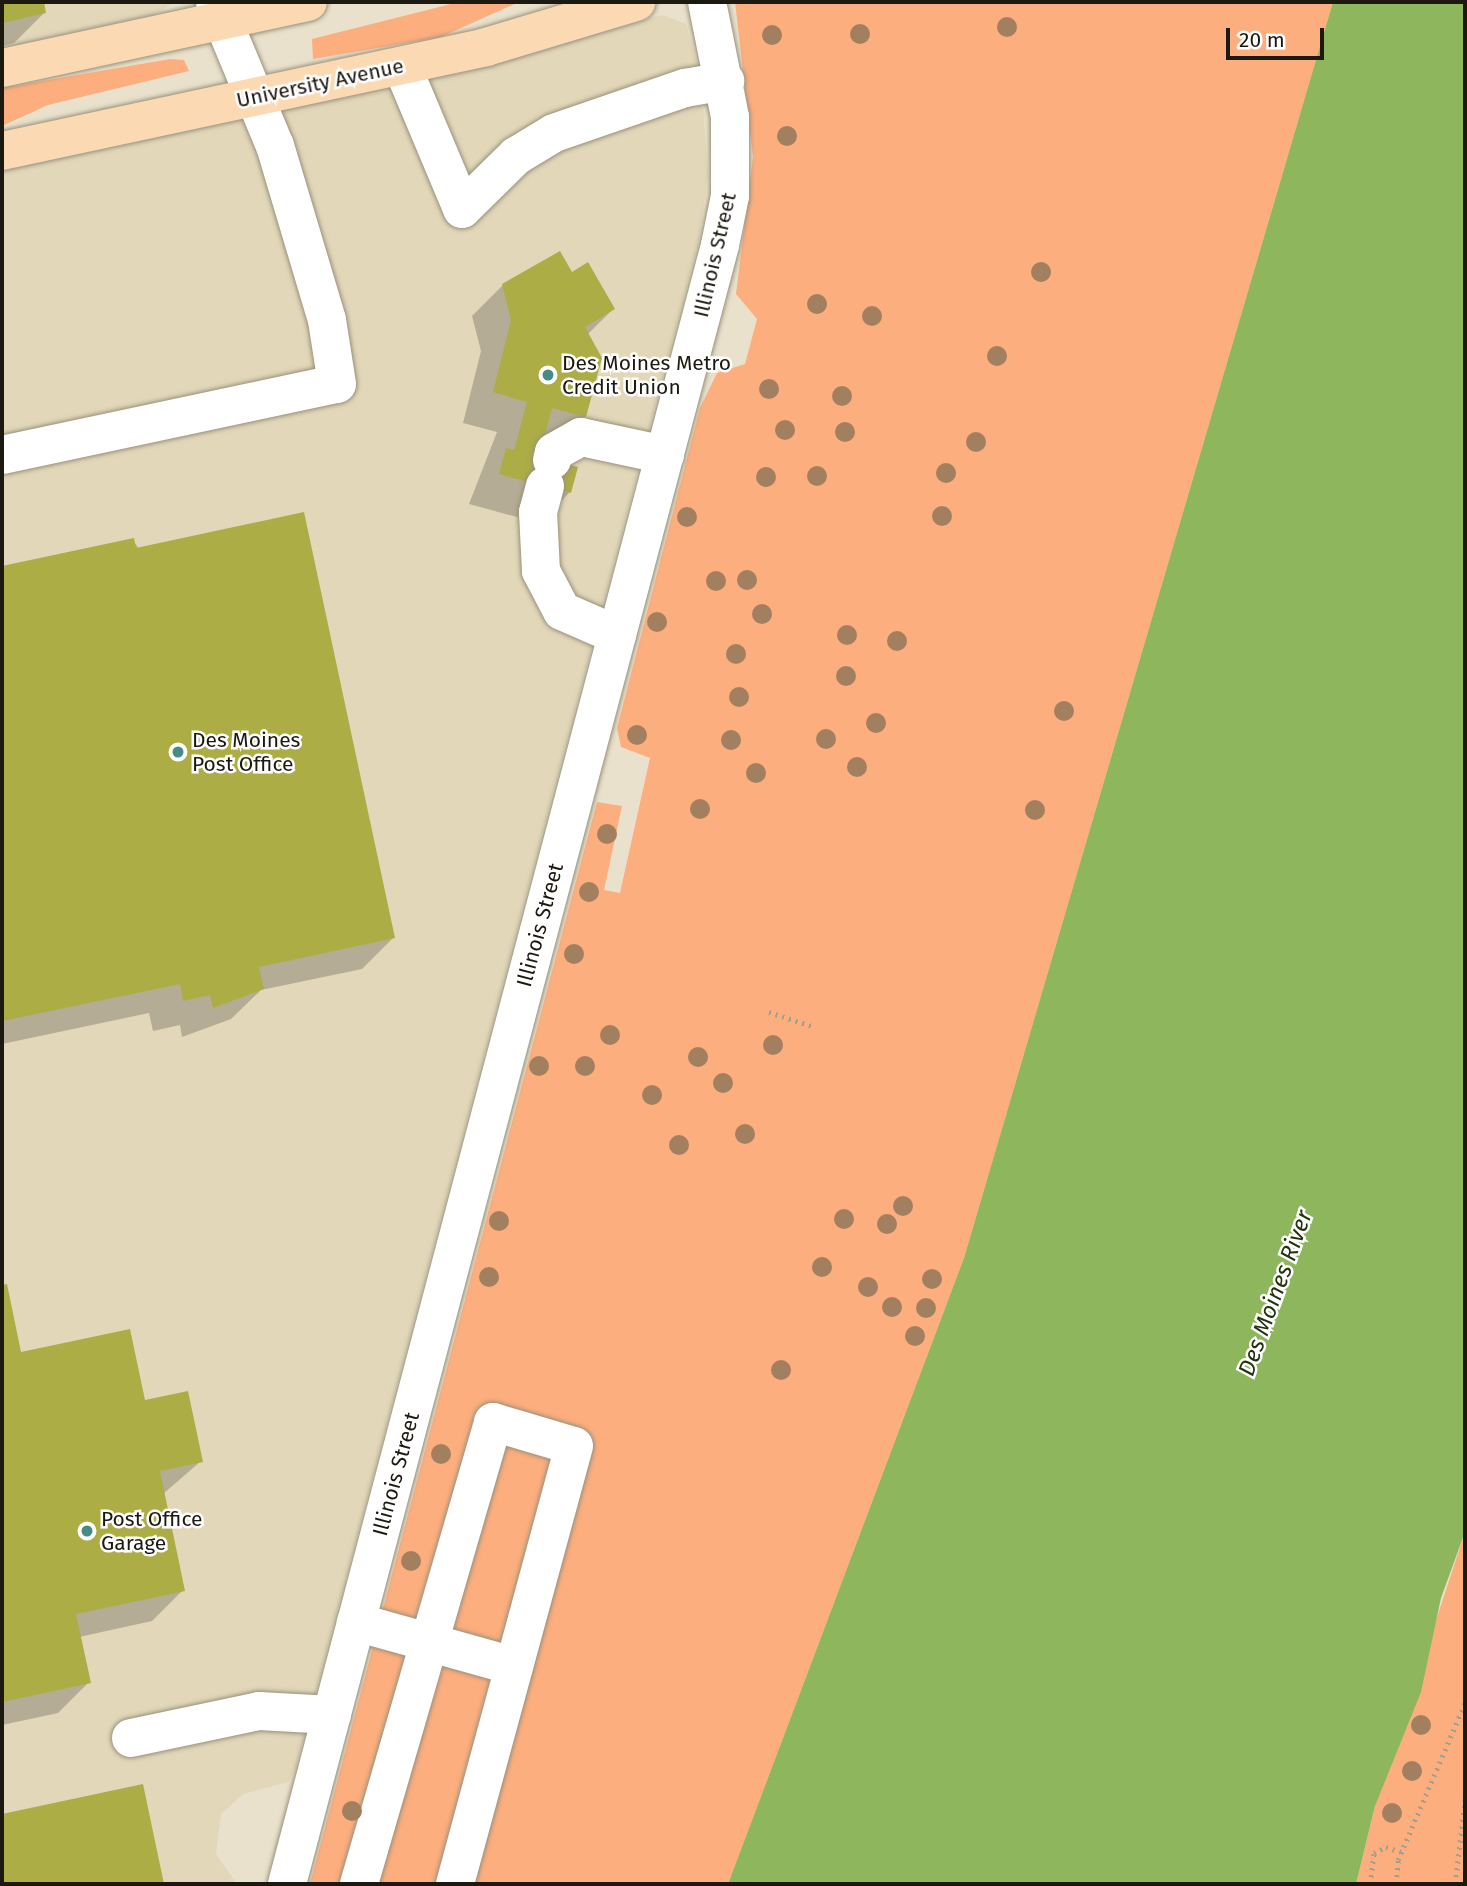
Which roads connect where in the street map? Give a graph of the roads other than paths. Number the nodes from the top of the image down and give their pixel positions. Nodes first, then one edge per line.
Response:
1 (308, 2) edge
2 (636, 2) edge
3 (707, 2) edge
4 (218, 11) edge
5 (402, 66) junction
6 (2, 68) edge
7 (725, 81) junction
8 (254, 96) junction
9 (2, 151) edge
10 (2, 455) edge
11 (665, 455) junction
12 (617, 635) junction
13 (356, 1622) junction
14 (430, 1641) junction
15 (514, 1665) junction
16 (332, 1715) junction
17 (131, 1738) dead end
18 (296, 1872) edge
19 (359, 1884) edge
20 (455, 1884) edge

1 - 4 main road
2 - 5 main road, University Avenue
3 - 7 street, Illinois Street
4 - 6 main road
4 - 8 street
5 - 7 street
5 - 8 main road, University Avenue
7 - 11 street, Illinois Street
8 - 9 main road, University Avenue
8 - 10 street
11 - 12 street, Illinois Street
11 - 12 street
12 - 13 street, Illinois Street
13 - 14 street
13 - 16 street, Illinois Street
14 - 15 street
14 - 15 street
14 - 19 street
15 - 20 street
16 - 17 street
16 - 18 street, Illinois Street

